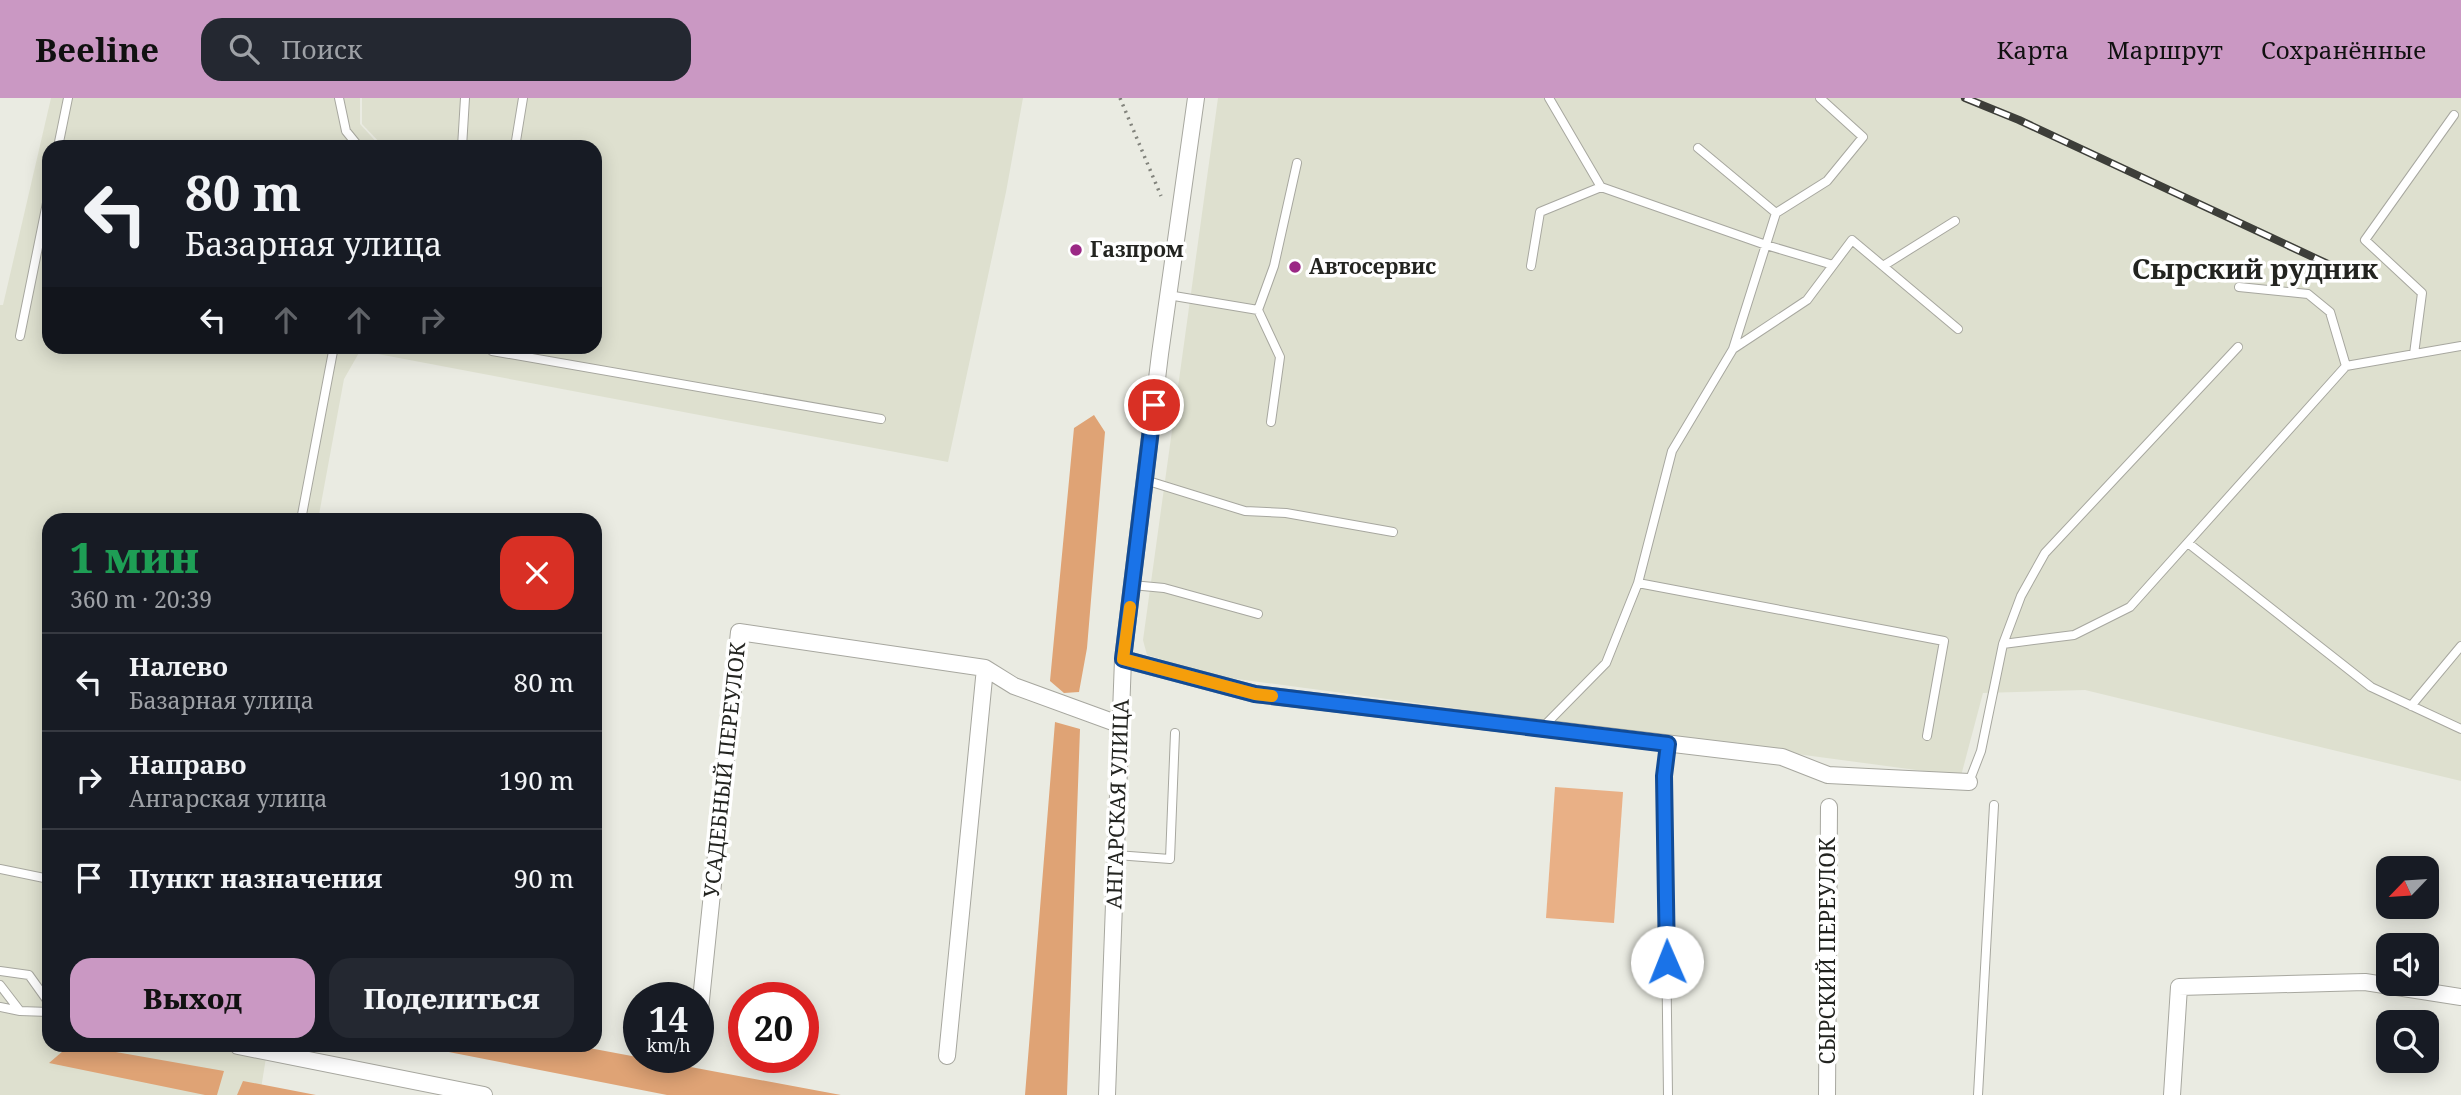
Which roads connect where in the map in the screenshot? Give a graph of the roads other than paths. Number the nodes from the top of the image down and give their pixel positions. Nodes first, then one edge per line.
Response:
1 (68, 98) edge
2 (339, 98) edge
3 (465, 98) edge
4 (523, 98) edge
5 (1196, 98) edge
6 (1549, 98) edge
7 (1820, 98) edge
8 (2454, 115) dead end
9 (59, 140) edge
10 (353, 140) edge
11 (462, 140) edge
12 (516, 140) edge
13 (1698, 148) dead end
14 (1297, 163) dead end
15 (1601, 187) junction
16 (1776, 213) junction
17 (1955, 221) dead end
18 (42, 227) edge
19 (1766, 245) junction
20 (1833, 265) junction
21 (1531, 266) dead end
22 (1883, 266) junction
23 (2239, 287) dead end
24 (1168, 295) junction
25 (1258, 310) junction
26 (1958, 329) dead end
27 (20, 335) dead end
28 (2461, 346) edge
29 (2238, 347) dead end
30 (1733, 348) junction
31 (332, 354) edge
32 (509, 354) edge
33 (2414, 354) junction
34 (2346, 366) junction
35 (881, 418) dead end
36 (1271, 422) dead end
37 (1145, 480) junction
38 (302, 513) edge
39 (1393, 533) dead end
40 (2188, 543) junction
41 (1638, 583) junction
42 (1132, 585) junction
43 (1258, 614) dead end
44 (2003, 644) junction
45 (2461, 646) edge
46 (1123, 659) junction
47 (985, 668) junction
48 (2411, 706) junction
49 (1121, 725) junction
50 (1541, 729) junction
51 (2461, 729) edge
52 (1175, 733) dead end
53 (1927, 736) dead end
54 (1668, 744) junction
55 (1969, 782) joint
56 (1994, 805) dead end
57 (1829, 807) dead end
58 (1116, 855) junction
59 (0, 869) edge
60 (42, 878) edge
61 (0, 971) edge
62 (703, 982) edge
63 (0, 985) edge
64 (42, 993) edge
65 (2461, 997) edge
66 (0, 1007) edge
67 (20, 1011) junction
68 (42, 1013) edge
69 (265, 1052) edge
70 (947, 1056) dead end
71 (484, 1095) edge
72 (1107, 1095) edge
73 (1668, 1095) edge
74 (1827, 1095) edge
75 (1978, 1095) edge
76 (2172, 1095) edge

1 - 9 lane
2 - 10 lane
3 - 11 lane
4 - 12 lane
5 - 24 street, АНГАРСКАЯ УЛИЦА
6 - 15 lane
7 - 16 lane
8 - 33 lane
13 - 16 lane
14 - 25 lane
15 - 19 lane
15 - 21 lane
16 - 19 lane
17 - 22 lane
18 - 27 lane
19 - 20 lane
19 - 30 lane
20 - 22 lane
20 - 30 lane
22 - 26 lane
23 - 34 lane
24 - 25 lane
24 - 37 street, АНГАРСКАЯ УЛИЦА
25 - 36 lane
28 - 33 lane
29 - 44 lane
30 - 41 lane
31 - 38 lane
32 - 35 lane
33 - 34 lane
34 - 40 lane
37 - 39 lane
37 - 42 street, АНГАРСКАЯ УЛИЦА
40 - 44 lane
40 - 48 lane
41 - 50 lane
41 - 53 lane
42 - 43 lane
42 - 46 street, АНГАРСКАЯ УЛИЦА
44 - 55 lane
45 - 48 lane
46 - 49 street, АНГАРСКАЯ УЛИЦА
46 - 50 street
47 - 49 street, УСАДЕБНЫЙ ПЕРЕУЛОК
47 - 62 street, УСАДЕБНЫЙ ПЕРЕУЛОК
47 - 70 street
48 - 51 lane
49 - 58 street, АНГАРСКАЯ УЛИЦА
50 - 54 street
52 - 58 lane
54 - 55 street
54 - 73 lane
56 - 75 lane
57 - 74 street, СЫРСКИЙ ПЕРЕУЛОК
58 - 72 street, АНГАРСКАЯ УЛИЦА
59 - 60 lane
61 - 64 lane
63 - 67 lane
65 - 76 street
66 - 67 lane
67 - 68 lane
69 - 71 street

